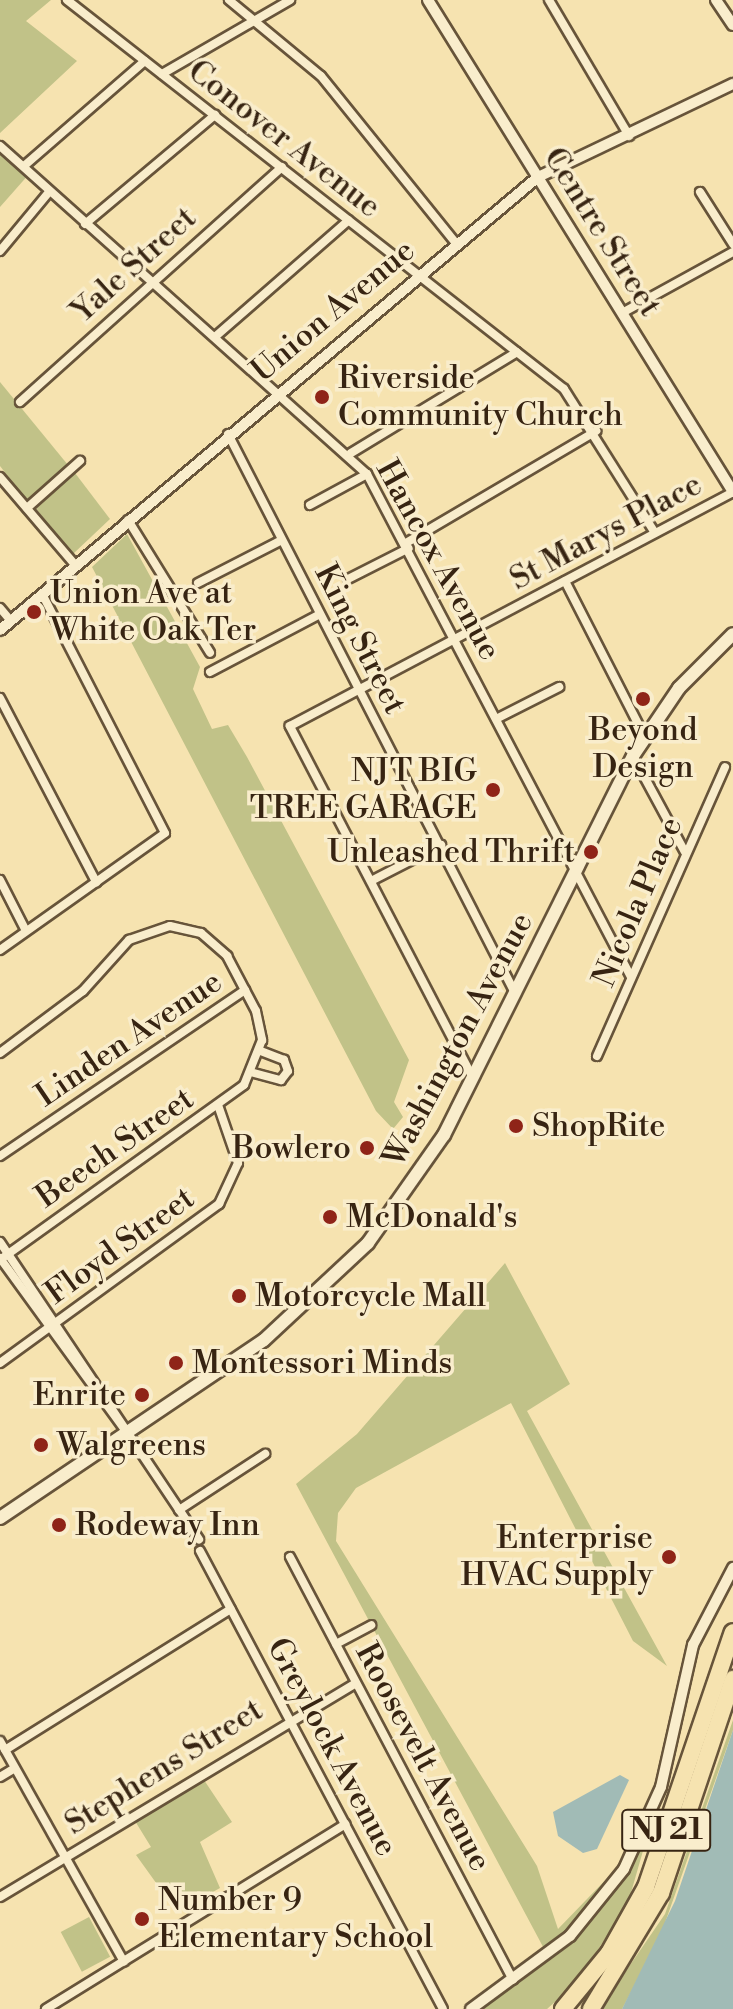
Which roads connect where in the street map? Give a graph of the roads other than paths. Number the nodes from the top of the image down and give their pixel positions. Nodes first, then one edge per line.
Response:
1 (67, 0) edge
2 (229, 0) edge
3 (290, 0) edge
4 (428, 0) edge
5 (549, 0) edge
6 (716, 0) edge
7 (257, 20) junction
8 (733, 25) edge
9 (145, 61) junction
10 (162, 74) junction
11 (733, 84) edge
12 (215, 115) junction
13 (629, 136) junction
14 (0, 146) edge
15 (24, 166) junction
16 (282, 167) junction
17 (538, 177) junction
18 (49, 192) junction
19 (700, 192) dead end
20 (349, 220) junction
21 (85, 224) junction
22 (455, 242) junction
23 (733, 244) edge
24 (0, 251) edge
25 (733, 252) edge
26 (419, 274) junction
27 (151, 279) junction
28 (622, 313) junction
29 (216, 336) junction
30 (517, 352) junction
31 (278, 391) junction
32 (20, 402) dead end
33 (596, 431) junction
34 (228, 434) junction
35 (351, 453) junction
36 (80, 461) dead end
37 (367, 474) junction
38 (0, 477) edge
39 (733, 492) edge
40 (310, 505) dead end
41 (27, 508) junction
42 (128, 520) junction
43 (655, 533) junction
44 (282, 540) junction
45 (408, 545) junction
46 (76, 566) junction
47 (348, 579) dead end
48 (565, 581) junction
49 (198, 583) dead end
50 (42, 594) junction
51 (0, 608) edge
52 (320, 614) junction
53 (11, 621) junction
54 (0, 630) edge
55 (733, 634) edge
56 (455, 638) junction
57 (210, 653) dead end
58 (210, 672) dead end
59 (559, 687) dead end
60 (358, 688) junction
61 (0, 698) edge
62 (496, 719) junction
63 (645, 737) junction
64 (633, 756) junction
65 (725, 767) dead end
66 (441, 845) junction
67 (685, 852) junction
68 (574, 870) junction
69 (0, 880) edge
70 (371, 881) junction
71 (96, 882) junction
72 (26, 931) junction
73 (0, 950) edge
74 (631, 977) junction
75 (245, 990) junction
76 (515, 993) junction
77 (261, 1051) junction
78 (0, 1053) edge
79 (597, 1056) dead end
80 (254, 1073) junction
81 (473, 1078) junction
82 (218, 1105) junction
83 (0, 1156) edge
84 (0, 1242) edge
85 (2, 1258) edge
86 (53, 1325) junction
87 (0, 1363) edge
88 (127, 1433) junction
89 (265, 1454) dead end
90 (179, 1510) junction
91 (0, 1518) edge
92 (199, 1539) dead end
93 (200, 1551) dead end
94 (290, 1557) dead end
95 (733, 1568) edge
96 (231, 1609) junction
97 (371, 1625) dead end
98 (733, 1632) edge
99 (336, 1644) junction
100 (733, 1679) edge
101 (356, 1683) junction
102 (290, 1718) junction
103 (2, 1746) edge
104 (15, 1768) junction
105 (0, 1777) edge
106 (345, 1824) junction
107 (65, 1856) junction
108 (0, 1897) edge
109 (124, 1962) junction
110 (513, 1980) junction
111 (46, 2009) edge
112 (443, 2009) edge
113 (471, 2009) edge
114 (563, 2009) edge
115 (588, 2009) edge

1 - 9 street, Conover Avenue
2 - 7 street
3 - 7 street
4 - 17 street, Centre Street
5 - 13 street
6 - 8 street
7 - 10 street
7 - 22 street
9 - 10 street, Conover Avenue
9 - 15 street
10 - 12 street, Conover Avenue
11 - 13 street, Union Avenue
12 - 16 street, Conover Avenue
12 - 21 street
13 - 17 street, Union Avenue
14 - 15 street, Hancox Avenue
15 - 18 street, Hancox Avenue
16 - 20 street, Conover Avenue
16 - 27 street, Yale Street
17 - 22 street, Union Avenue
17 - 28 street, Centre Street
18 - 21 street, Hancox Avenue
18 - 24 street
19 - 23 street
20 - 26 street, Conover Avenue
20 - 29 street
21 - 27 street, Hancox Avenue
22 - 26 street, Union Avenue
25 - 28 street
26 - 30 street, Conover Avenue
26 - 31 street, Union Avenue
27 - 29 street, Hancox Avenue
27 - 32 street, Yale Street
28 - 39 street, Centre Street
29 - 31 street, Hancox Avenue
30 - 33 street, Conover Avenue
30 - 35 street
31 - 34 street, Union Avenue
31 - 35 street, Hancox Avenue
33 - 43 street, Conover Avenue
33 - 45 street
34 - 42 street, Union Avenue
34 - 44 street, King Street
35 - 37 street, Hancox Avenue
36 - 41 street
37 - 40 street
37 - 45 street, Hancox Avenue
38 - 41 street
39 - 43 street, St Marys Place
41 - 46 street
42 - 46 street, Union Avenue
42 - 57 street
43 - 48 street, St Marys Place
44 - 49 street
44 - 52 street, King Street
45 - 47 street
45 - 56 street, Hancox Avenue
46 - 50 street, Union Avenue
48 - 56 street, St Marys Place
48 - 63 street
50 - 53 street, Union Avenue
50 - 71 street
51 - 53 street
52 - 58 street
52 - 60 street, King Street
53 - 54 street, Union Avenue
55 - 63 main road, Washington Avenue
56 - 60 street, St Marys Place
56 - 62 street, Hancox Avenue
59 - 62 street
60 - 66 street, King Street
60 - 70 street, St Marys Place
61 - 71 street
62 - 68 street, Hancox Avenue
63 - 64 main road, Washington Avenue
64 - 67 street
64 - 68 main road, Washington Avenue
65 - 67 street, Nicola Place
66 - 70 street
66 - 76 street, King Street
67 - 74 street, Nicola Place
68 - 74 street, Hancox Avenue
68 - 76 main road, Washington Avenue
69 - 72 street
70 - 81 street
71 - 72 street
72 - 73 street
74 - 79 street, Nicola Place
75 - 77 street
75 - 78 street
75 - 83 street, Linden Avenue
76 - 81 main road, Washington Avenue
77 - 80 street
77 - 80 street
80 - 82 street, Beech Street
81 - 88 main road, Washington Avenue
82 - 85 street, Beech Street
82 - 86 street, Floyd Street
84 - 85 street
85 - 86 street
86 - 87 street, Floyd Street
86 - 88 street
88 - 90 street
88 - 91 main road, Washington Avenue
89 - 90 street
90 - 92 street
93 - 96 street, Greylock Avenue
94 - 99 street, Roosevelt Avenue
95 - 110 street
96 - 102 street, Greylock Avenue
96 - 103 street
97 - 99 street
98 - 114 highway, NJ 21
99 - 101 street, Roosevelt Avenue
100 - 115 highway, NJ 21
101 - 102 street, Stephens Street
101 - 110 street, Roosevelt Avenue
102 - 106 street, Greylock Avenue
102 - 107 street, Stephens Street
103 - 104 street
104 - 105 street
104 - 107 street
106 - 109 street
106 - 112 street, Greylock Avenue
107 - 108 street, Stephens Street
107 - 109 street
109 - 111 street
110 - 113 street

